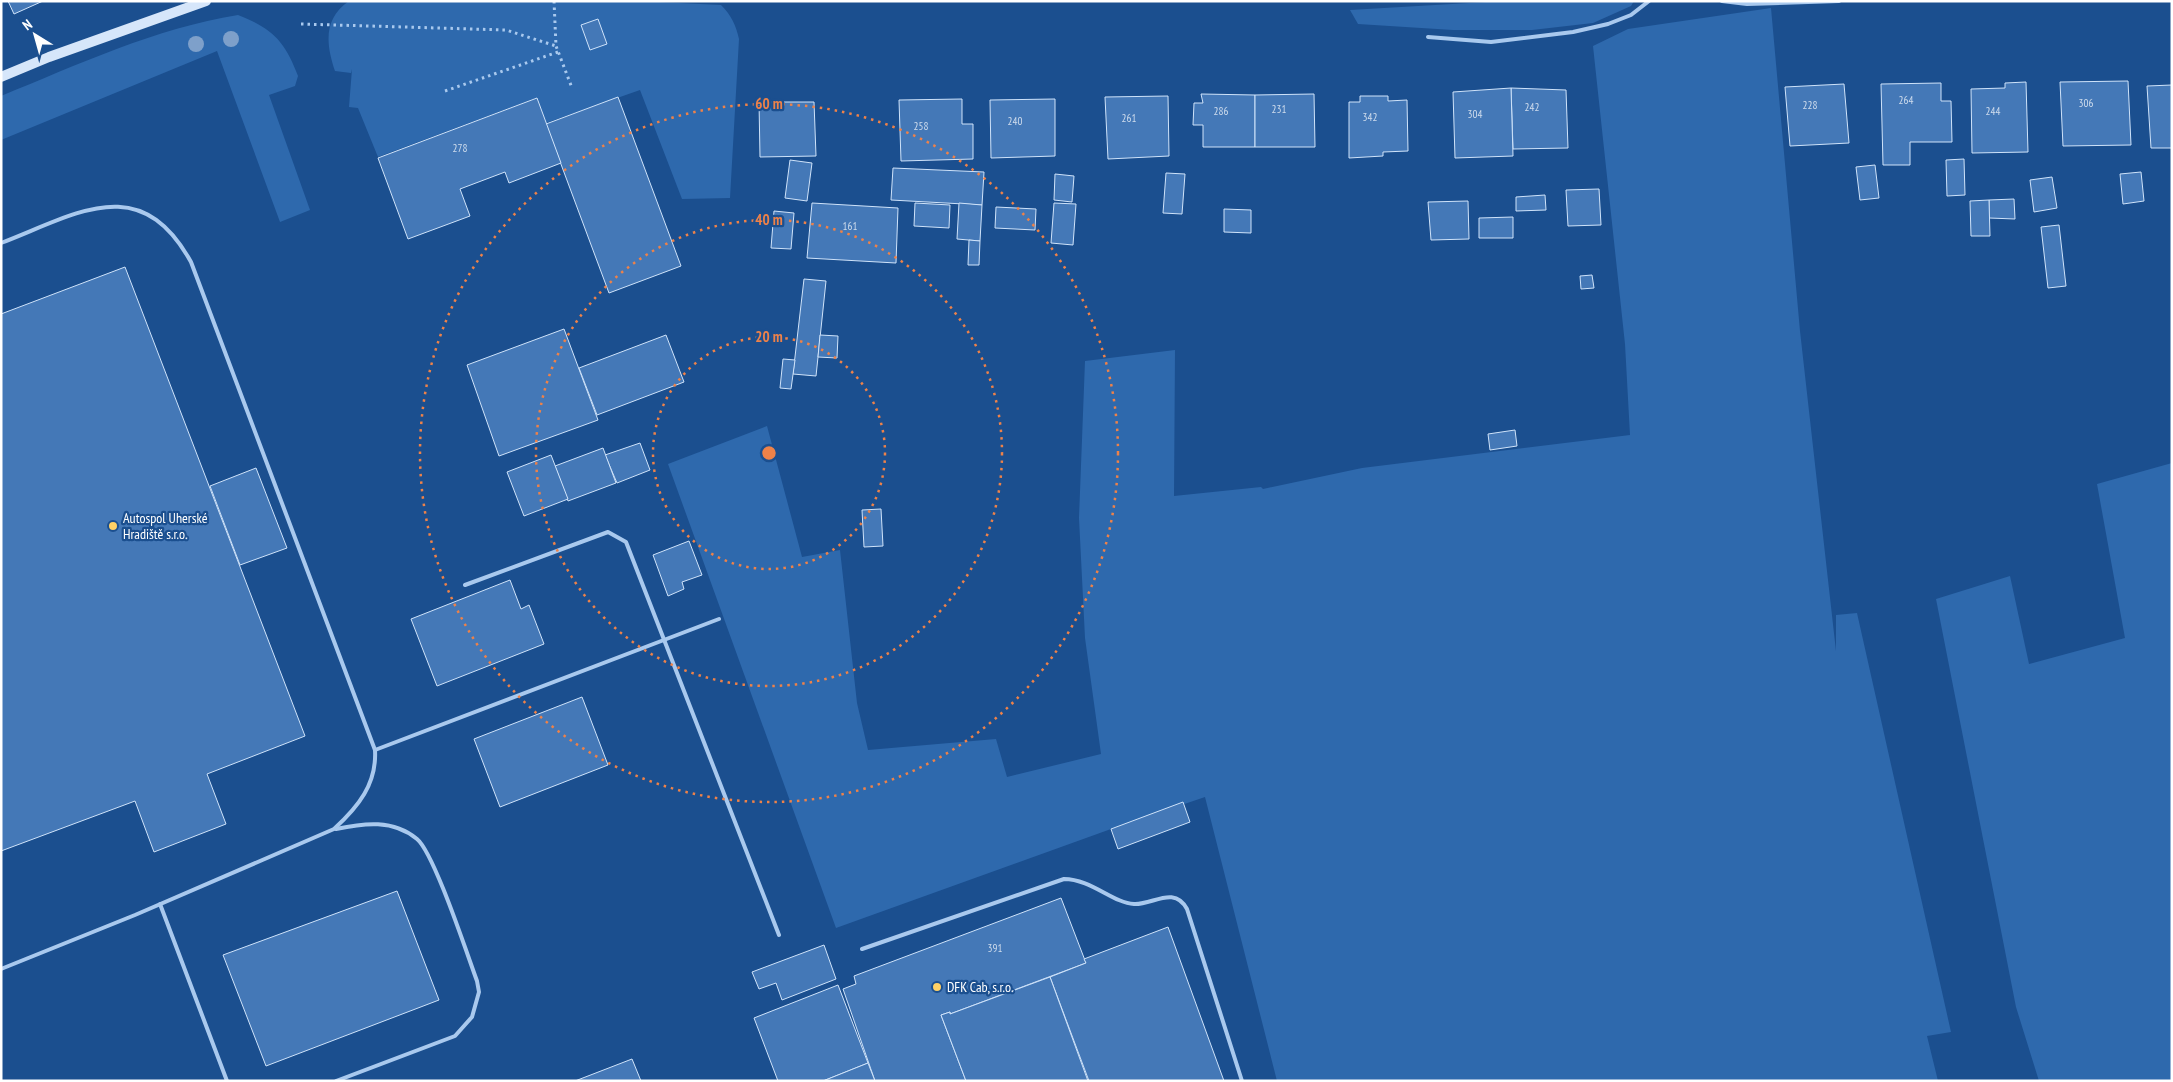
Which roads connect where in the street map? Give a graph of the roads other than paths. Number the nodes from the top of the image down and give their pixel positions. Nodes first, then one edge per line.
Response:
1 (206, 1) edge
2 (1649, 1) edge
3 (1722, 1) edge
4 (1839, 1) edge
5 (1428, 37) dead end
6 (1, 77) edge
7 (1, 243) edge
8 (465, 585) dead end
9 (719, 619) dead end
10 (664, 639) junction
11 (375, 750) junction
12 (334, 829) junction
13 (160, 904) junction
14 (779, 935) dead end
15 (862, 949) dead end
16 (1, 969) edge
17 (227, 1081) edge
18 (336, 1081) edge
19 (1242, 1081) edge

1 - 6 street
2 - 5 lane
3 - 4 lane
7 - 11 lane
8 - 10 lane
9 - 10 lane
10 - 11 lane
10 - 14 lane
11 - 12 lane
12 - 13 lane
12 - 18 lane
13 - 16 lane
13 - 17 lane
15 - 19 lane

